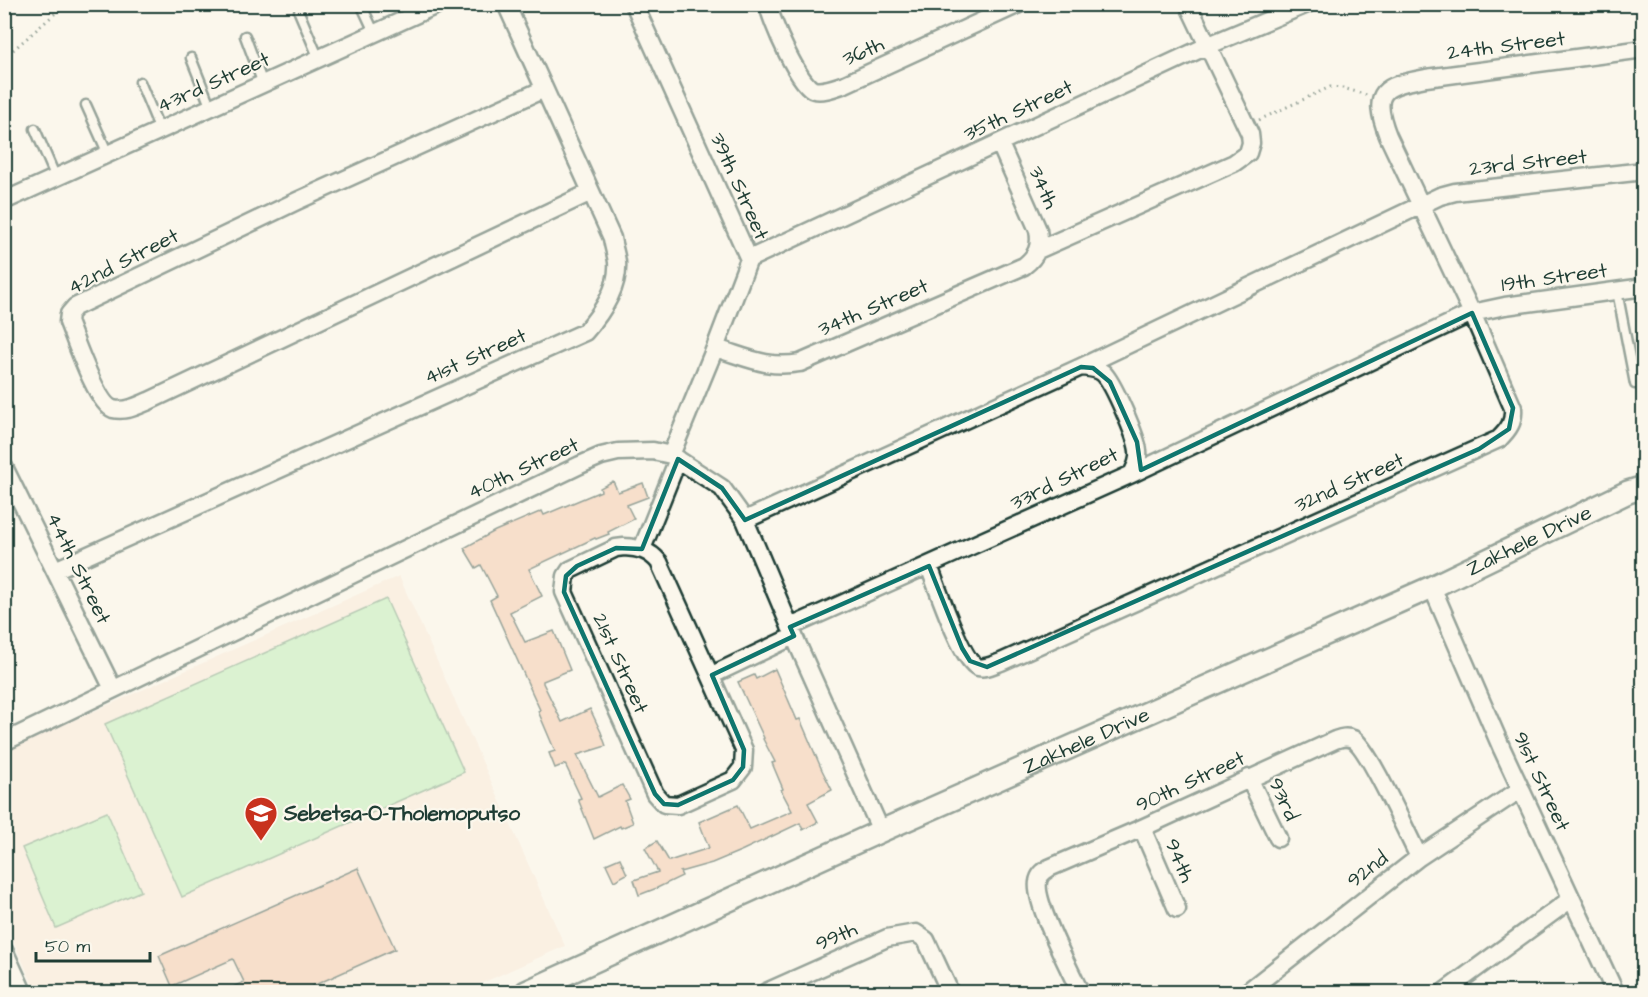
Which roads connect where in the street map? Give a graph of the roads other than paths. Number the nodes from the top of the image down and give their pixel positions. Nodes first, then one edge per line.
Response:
1 (361, 4) edge
2 (506, 4) edge
3 (634, 4) edge
4 (768, 4) edge
5 (1019, 4) edge
6 (1188, 4) edge
7 (1307, 4) edge
8 (429, 7) edge
9 (299, 12) dead end
10 (375, 34) junction
11 (245, 36) dead end
12 (1207, 46) junction
13 (1644, 49) edge
14 (191, 58) dead end
15 (319, 59) junction
16 (140, 82) dead end
17 (264, 84) junction
18 (544, 89) junction
19 (1381, 98) joint
20 (86, 105) dead end
21 (211, 108) junction
22 (35, 129) dead end
23 (160, 130) junction
24 (1000, 144) junction
25 (108, 154) junction
26 (1644, 171) edge
27 (56, 178) junction
28 (591, 192) junction
29 (4, 201) edge
30 (1419, 205) junction
31 (1038, 250) junction
32 (749, 259) junction
33 (1644, 287) edge
34 (1617, 291) junction
35 (1472, 313) junction
36 (715, 348) junction
37 (1081, 368) junction
38 (1635, 384) dead end
39 (675, 457) junction
40 (4, 467) edge
41 (1132, 474) junction
42 (1644, 487) edge
43 (745, 520) junction
44 (642, 549) junction
45 (929, 566) junction
46 (55, 570) junction
47 (1432, 586) junction
48 (792, 631) junction
49 (712, 675) junction
50 (113, 689) junction
51 (4, 742) edge
52 (1249, 778) junction
53 (1521, 789) junction
54 (1142, 828) junction
55 (880, 831) junction
56 (1278, 838) dead end
57 (1419, 857) junction
58 (1571, 899) junction
59 (1177, 909) dead end
60 (4, 950) edge
61 (23, 993) edge
62 (526, 993) edge
63 (766, 993) edge
64 (950, 993) edge
65 (1080, 993) edge
66 (1247, 993) edge
67 (1444, 993) edge
68 (1615, 993) edge

1 - 10 lane
2 - 18 street, 41st Street
3 - 32 street, 39th Street
4 - 5 street, 36th
6 - 12 street
7 - 12 street, 35th Street
8 - 10 street, 43rd Street
9 - 15 lane
10 - 15 street, 43rd Street
11 - 17 lane
12 - 24 street, 35th Street
12 - 31 street, 34th Street
13 - 19 street, 24th Street
14 - 21 lane
15 - 17 street, 43rd Street
16 - 23 lane
17 - 21 street, 43rd Street
18 - 28 street, 41st Street
18 - 28 street, 42nd Street
19 - 30 street, 32nd Street
20 - 25 lane
21 - 23 street, 43rd Street
22 - 27 lane
23 - 25 street, 43rd Street
24 - 31 street, 34th
24 - 32 street, 35th Street
25 - 27 street, 43rd Street
26 - 30 street, 23rd Street
27 - 29 street, 43rd Street
28 - 46 street, 41st Street
30 - 35 street, 32nd Street
30 - 37 street, 23rd Street
31 - 36 street, 34th Street
32 - 36 street, 39th Street
33 - 34 street, 19th Street
34 - 35 street, 19th Street
34 - 38 lane
35 - 41 street, 19th Street
35 - 45 street, 32nd Street
36 - 39 street, 39th Street
37 - 41 street, 33rd Street
37 - 43 street
39 - 43 street, 40th Street
39 - 44 street, 39th Street
39 - 50 street, 40th Street
40 - 46 street, 44th Street
41 - 45 street, 33rd Street
42 - 47 street, Zakhele Drive
43 - 48 street, 40th Street
44 - 49 street, 21st Street
44 - 49 street, 21st Street
45 - 48 street, 33rd Street
46 - 50 street, 44th Street
47 - 53 street, 91st Street
47 - 55 street, Zakhele Drive
48 - 49 street, 33rd Street
48 - 55 street, 40th Street
50 - 51 street, 40th Street
52 - 54 street, 90th Street
52 - 56 street, 93rd
52 - 57 street, 90th Street
53 - 57 street, 92nd
53 - 58 street, 91st Street
54 - 59 street, 94th
54 - 65 street, 90th Street
55 - 62 street, Zakhele Drive
57 - 66 street, 92nd
58 - 67 street
58 - 68 street, 91st Street
60 - 61 street
63 - 64 street, 99th

